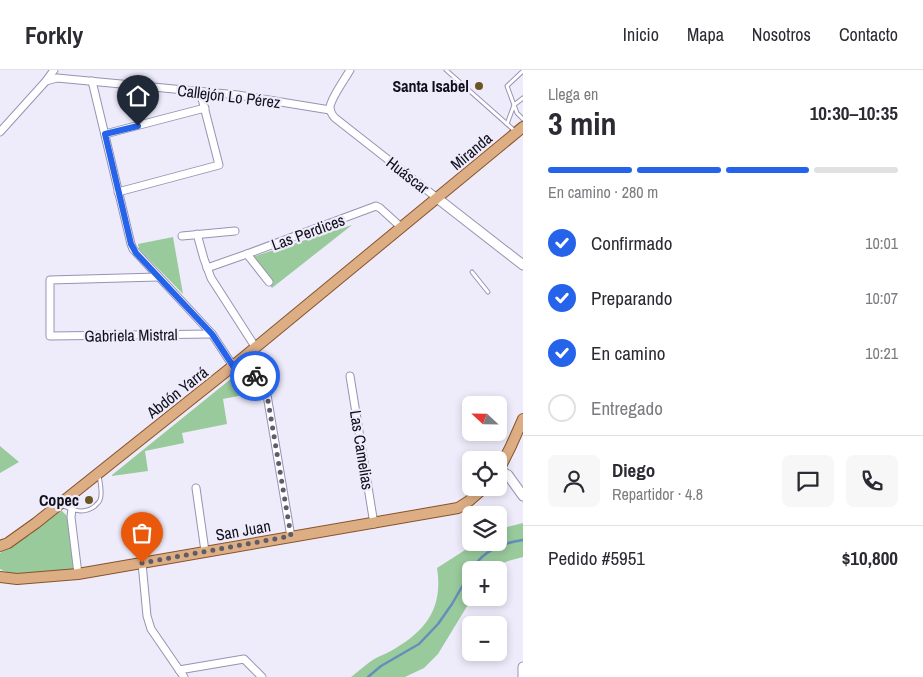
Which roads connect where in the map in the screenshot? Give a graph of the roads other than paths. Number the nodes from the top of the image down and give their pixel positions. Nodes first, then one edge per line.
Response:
1 (54, 70) edge
2 (350, 70) edge
3 (446, 70) edge
4 (523, 72) edge
5 (46, 81) junction
6 (92, 82) junction
7 (200, 91) junction
8 (523, 98) edge
9 (514, 105) junction
10 (205, 108) junction
11 (330, 110) junction
12 (523, 119) edge
13 (507, 124) junction
14 (520, 130) edge
15 (0, 132) edge
16 (105, 134) junction
17 (118, 192) junction
18 (437, 198) junction
19 (402, 228) junction
20 (235, 231) dead end
21 (197, 234) junction
22 (182, 236) dead end
23 (247, 254) junction
24 (523, 265) edge
25 (207, 268) junction
26 (472, 272) dead end
27 (158, 277) junction
28 (269, 282) dead end
29 (488, 292) dead end
30 (212, 334) junction
31 (256, 348) junction
32 (237, 363) junction
33 (350, 376) dead end
34 (523, 419) edge
35 (507, 454) edge
36 (99, 472) junction
37 (507, 474) edge
38 (196, 488) dead end
39 (475, 496) edge
40 (523, 496) edge
41 (60, 504) junction
42 (72, 509) junction
43 (374, 524) junction
44 (291, 536) junction
45 (3, 546) edge
46 (205, 552) junction
47 (142, 563) junction
48 (0, 571) edge
49 (78, 574) junction
50 (0, 577) edge
51 (17, 579) junction
52 (523, 668) edge
53 (179, 670) junction
54 (184, 677) edge
55 (262, 677) edge
56 (522, 677) edge

1 - 5 street
2 - 11 street
3 - 13 lane
4 - 9 lane
5 - 6 street, Callejón Lo Pérez
5 - 15 street
6 - 7 street, Callejón Lo Pérez
6 - 16 street
7 - 10 street
7 - 11 street, Callejón Lo Pérez
8 - 9 lane
9 - 12 lane
9 - 13 lane
10 - 16 street
10 - 17 street
11 - 18 street, Huáscar
13 - 14 lane
14 - 18 main road, Miranda
16 - 17 street
17 - 27 street
18 - 19 main road, Abdón Yarrá
18 - 24 street, Huáscar
19 - 23 street, Las Perdices
19 - 31 main road, Abdón Yarrá
20 - 21 street
21 - 22 street
21 - 25 street
23 - 25 street, Las Perdices
23 - 28 street
25 - 31 street
26 - 29 lane
27 - 30 street
27 - 30 street, Gabriela Mistral
30 - 32 street
31 - 32 main road, Abdón Yarrá
32 - 36 main road, Abdón Yarrá
32 - 44 street
33 - 43 street, Las Camelias
34 - 35 main road
36 - 41 main road, Abdón Yarrá
36 - 42 lane
37 - 40 street
38 - 46 street
39 - 43 main road, San Juan
41 - 42 lane
41 - 45 main road, Abdón Yarrá
42 - 49 street
43 - 44 main road, San Juan
44 - 46 main road, San Juan
46 - 47 main road, San Juan
47 - 49 main road, San Juan
47 - 53 street
48 - 51 main road
49 - 51 main road, San Juan
50 - 51 main road, San Juan
52 - 56 street
53 - 54 street
53 - 55 street

